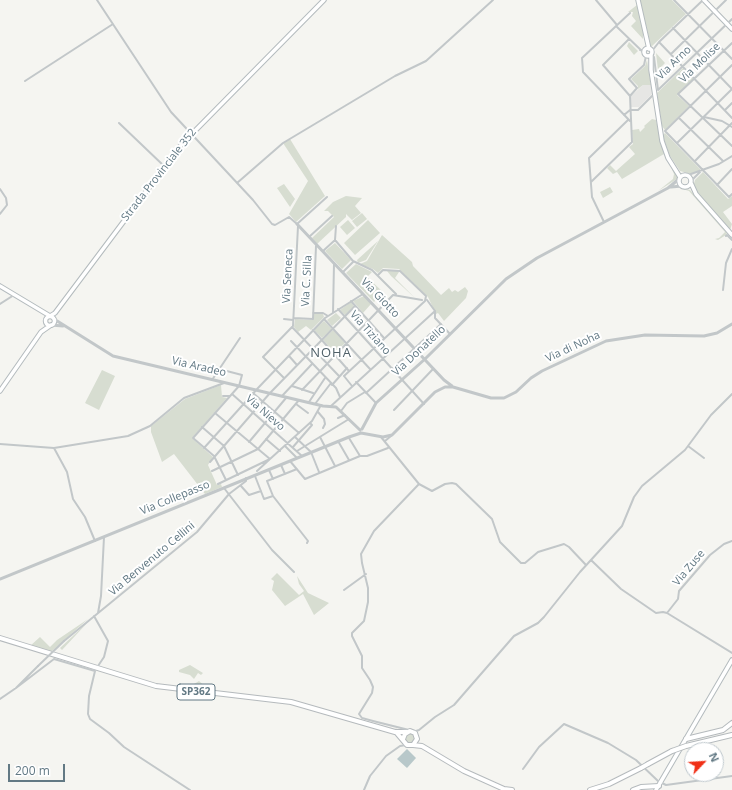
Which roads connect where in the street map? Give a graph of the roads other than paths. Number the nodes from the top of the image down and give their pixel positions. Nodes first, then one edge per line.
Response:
1 (97, 0) edge
2 (324, 0) edge
3 (493, 0) edge
4 (596, 0) edge
5 (638, 0) edge
6 (703, 0) edge
7 (726, 0) edge
8 (675, 1) edge
9 (715, 11) junction
10 (630, 13) dead end
11 (688, 14) junction
12 (732, 19) edge
13 (113, 24) junction
14 (727, 24) junction
15 (617, 25) junction
16 (699, 26) junction
17 (673, 28) junction
18 (732, 29) edge
19 (711, 38) junction
20 (629, 39) junction
21 (685, 40) junction
22 (659, 42) junction
23 (732, 42) edge
24 (724, 51) junction
25 (649, 53) junction
26 (697, 53) junction
27 (671, 54) junction
28 (732, 60) edge
29 (709, 65) junction
30 (682, 66) junction
31 (732, 66) edge
32 (720, 77) junction
33 (695, 79) junction
34 (25, 81) dead end
35 (732, 89) edge
36 (706, 91) junction
37 (630, 96) junction
38 (652, 96) dead end
39 (718, 103) junction
40 (732, 103) edge
41 (690, 106) junction
42 (630, 110) junction
43 (725, 110) junction
44 (624, 115) junction
45 (703, 117) junction
46 (679, 118) junction
47 (732, 118) edge
48 (629, 120) junction
49 (119, 123) dead end
50 (732, 123) edge
51 (625, 124) junction
52 (731, 126) edge
53 (630, 130) junction
54 (691, 130) junction
55 (191, 133) junction
56 (720, 135) junction
57 (677, 143) junction
58 (732, 146) edge
59 (709, 147) junction
60 (732, 156) edge
61 (695, 161) junction
62 (723, 161) junction
63 (164, 166) junction
64 (729, 166) dead end
65 (674, 168) junction
66 (732, 169) edge
67 (702, 171) junction
68 (686, 175) junction
69 (680, 178) junction
70 (591, 182) junction
71 (691, 182) junction
72 (237, 183) junction
73 (717, 185) junction
74 (684, 186) junction
75 (668, 188) junction
76 (0, 189) edge
77 (696, 194) junction
78 (732, 194) edge
79 (327, 197) dead end
80 (0, 214) edge
81 (332, 216) dead end
82 (604, 222) junction
83 (298, 225) junction
84 (336, 226) dead end
85 (732, 235) edge
86 (726, 236) dead end
87 (310, 237) junction
88 (335, 240) junction
89 (732, 240) edge
90 (316, 244) junction
91 (732, 250) edge
92 (323, 251) junction
93 (732, 254) edge
94 (728, 257) junction
95 (353, 261) junction
96 (334, 263) junction
97 (343, 272) junction
98 (378, 275) junction
99 (0, 286) edge
100 (723, 290) dead end
101 (364, 294) junction
102 (15, 295) junction
103 (397, 295) junction
104 (424, 296) junction
105 (422, 300) junction
106 (426, 300) junction
107 (351, 301) junction
108 (0, 304) edge
109 (355, 306) junction
110 (338, 309) junction
111 (378, 309) junction
112 (38, 310) junction
113 (57, 310) junction
114 (435, 311) junction
115 (313, 313) junction
116 (333, 313) junction
117 (50, 316) junction
118 (328, 316) junction
119 (345, 317) junction
120 (54, 319) junction
121 (284, 319) dead end
122 (293, 319) junction
123 (324, 319) junction
124 (368, 320) junction
125 (45, 321) junction
126 (441, 324) junction
127 (732, 324) edge
128 (51, 325) junction
129 (65, 327) junction
130 (292, 327) junction
131 (333, 328) junction
132 (396, 328) junction
133 (313, 330) junction
134 (358, 331) junction
135 (41, 332) junction
136 (450, 334) junction
137 (405, 337) junction
138 (240, 338) dead end
139 (384, 338) junction
140 (304, 340) junction
141 (322, 340) junction
142 (291, 341) dead end
143 (346, 343) junction
144 (297, 347) junction
145 (373, 348) junction
146 (415, 348) junction
147 (313, 349) junction
148 (336, 354) junction
149 (289, 356) junction
150 (305, 357) junction
151 (383, 358) junction
152 (425, 359) junction
153 (361, 360) junction
154 (312, 364) junction
155 (327, 364) junction
156 (297, 365) junction
157 (347, 368) junction
158 (434, 368) junction
159 (219, 369) junction
160 (275, 369) junction
161 (370, 369) junction
162 (392, 369) junction
163 (350, 370) junction
164 (319, 372) junction
165 (342, 373) junction
166 (339, 376) junction
167 (344, 376) junction
168 (284, 378) junction
169 (325, 378) junction
170 (212, 380) junction
171 (402, 380) junction
172 (444, 380) junction
173 (356, 382) junction
174 (224, 383) junction
175 (331, 384) junction
176 (239, 386) junction
177 (292, 386) junction
178 (352, 386) junction
179 (445, 387) junction
180 (454, 387) junction
181 (250, 388) junction
182 (256, 390) junction
183 (302, 390) junction
184 (0, 391) edge
185 (412, 391) junction
186 (253, 393) junction
187 (270, 393) junction
188 (314, 393) junction
189 (365, 393) junction
190 (732, 394) edge
191 (231, 395) junction
192 (223, 396) dead end
193 (282, 396) junction
194 (287, 397) junction
195 (340, 397) junction
196 (300, 400) junction
197 (263, 401) junction
198 (308, 402) junction
199 (376, 403) junction
200 (243, 404) junction
201 (296, 404) junction
202 (315, 404) junction
203 (424, 404) junction
204 (321, 405) junction
205 (330, 407) junction
206 (394, 410) dead end
207 (341, 411) junction
208 (275, 412) junction
209 (308, 412) dead end
210 (318, 412) junction
211 (215, 413) junction
212 (253, 413) junction
213 (346, 415) junction
214 (338, 418) dead end
215 (350, 418) junction
216 (284, 419) junction
217 (227, 423) junction
218 (265, 423) junction
219 (310, 423) junction
220 (202, 427) junction
221 (323, 428) dead end
222 (236, 431) junction
223 (274, 431) junction
224 (360, 431) junction
225 (299, 433) junction
226 (392, 435) junction
227 (349, 436) junction
228 (380, 436) junction
229 (295, 437) junction
230 (320, 437) junction
231 (214, 438) junction
232 (266, 439) junction
233 (299, 440) junction
234 (338, 441) junction
235 (385, 441) junction
236 (249, 442) junction
237 (288, 443) junction
238 (0, 444) edge
239 (224, 446) junction
240 (285, 446) junction
241 (305, 446) junction
242 (688, 446) junction
243 (293, 447) junction
244 (325, 447) junction
245 (54, 448) junction
246 (204, 448) junction
247 (388, 448) junction
248 (258, 449) junction
249 (280, 451) junction
250 (297, 451) junction
251 (311, 452) junction
252 (214, 456) junction
253 (302, 456) junction
254 (360, 456) junction
255 (298, 458) junction
256 (704, 458) dead end
257 (270, 459) junction
258 (349, 460) junction
259 (290, 461) junction
260 (210, 462) dead end
261 (232, 462) junction
262 (282, 465) junction
263 (335, 466) junction
264 (255, 467) junction
265 (220, 468) junction
266 (297, 469) junction
267 (269, 470) junction
268 (212, 471) dead end
269 (319, 472) junction
270 (256, 474) junction
271 (285, 474) junction
272 (238, 475) junction
273 (246, 478) junction
274 (273, 479) junction
275 (226, 480) junction
276 (218, 484) dead end
277 (418, 484) junction
278 (241, 486) junction
279 (224, 488) junction
280 (261, 490) junction
281 (229, 494) junction
282 (273, 496) junction
283 (104, 537) junction
284 (95, 541) junction
285 (732, 541) edge
286 (307, 544) dead end
287 (591, 560) junction
288 (586, 565) junction
289 (294, 572) dead end
290 (366, 574) junction
291 (0, 579) edge
292 (344, 590) dead end
293 (667, 613) junction
294 (97, 614) junction
295 (94, 616) junction
296 (0, 638) edge
297 (732, 653) edge
298 (732, 660) edge
299 (98, 666) dead end
300 (16, 688) junction
301 (0, 699) edge
302 (732, 723) edge
303 (419, 730) junction
304 (395, 732) junction
305 (410, 732) junction
306 (688, 735) junction
307 (732, 735) edge
308 (694, 737) junction
309 (417, 738) junction
310 (403, 739) junction
311 (686, 739) junction
312 (407, 745) junction
313 (413, 745) junction
314 (400, 746) junction
315 (422, 746) junction
316 (524, 769) dead end
317 (732, 776) edge
318 (609, 784) junction
319 (658, 787) edge
320 (190, 790) edge
321 (364, 790) edge
322 (512, 790) edge
323 (593, 790) edge
324 (605, 790) edge
325 (633, 790) edge

1 - 13 street
2 - 55 main road, Strada Provinciale 352
3 - 72 street
4 - 15 street
5 - 25 main road
6 - 9 main road
6 - 11 street
7 - 9 street
8 - 11 street
9 - 14 main road
9 - 16 street
10 - 15 street
11 - 16 street
11 - 17 street
12 - 14 street, Via Arno
13 - 34 street
13 - 55 street
14 - 18 main road
14 - 19 street, Via Arno
15 - 20 street
15 - 44 street
16 - 19 street
16 - 21 street
17 - 21 street
17 - 22 street
19 - 24 street
19 - 26 street, Via Arno
20 - 25 street
20 - 37 street
21 - 26 street
21 - 27 street
22 - 25 street
22 - 27 street
23 - 24 street, Via Molise
24 - 28 street
24 - 29 street, Via Molise
25 - 30 street, Via Arno
25 - 37 street
25 - 65 main road
26 - 29 street
26 - 30 street, Via Arno
27 - 30 street
29 - 32 street
29 - 33 street, Via Molise
30 - 33 street
31 - 32 street
32 - 35 street
32 - 36 street
33 - 36 street
33 - 41 street, Via Molise
35 - 39 street
36 - 39 street
36 - 41 street
37 - 42 street
38 - 42 street
39 - 43 street
39 - 45 street
40 - 43 street
41 - 45 street
41 - 46 street
42 - 44 street
42 - 48 street
43 - 47 street
44 - 48 street
45 - 52 street
45 - 54 street
45 - 56 street
46 - 54 street
46 - 57 street
48 - 51 street
48 - 53 street
49 - 63 street
50 - 52 street
51 - 53 street
51 - 70 street
52 - 56 street
53 - 70 street
54 - 57 street
54 - 59 street
55 - 63 main road, Strada Provinciale 352
55 - 72 street
56 - 58 street
56 - 59 street
57 - 61 street
59 - 61 street
59 - 62 street
60 - 62 street
61 - 67 street
62 - 67 street
63 - 113 main road, Strada Provinciale 352
64 - 66 street
65 - 68 main road
65 - 69 main road
66 - 73 street
67 - 68 street
67 - 71 street
67 - 73 street
68 - 69 main road
68 - 71 main road
69 - 74 main road
69 - 75 street
70 - 82 street
71 - 74 main road
71 - 77 main road
72 - 83 street
73 - 78 street
74 - 75 street
74 - 77 main road
75 - 82 street, Via Donatello
76 - 80 street
77 - 85 main road
79 - 83 street
81 - 87 street
82 - 136 street, Via Donatello
83 - 87 street, Via Giotto
83 - 122 street, Via Seneca
84 - 88 street
86 - 89 street
87 - 90 street, Via Giotto
88 - 92 street
88 - 95 street
90 - 92 street, Via Giotto
90 - 115 street, Via C. Silla
91 - 94 street
92 - 96 street, Via Giotto
93 - 94 street
94 - 100 street
95 - 97 street
95 - 98 street
96 - 97 street, Via Giotto
96 - 116 street
97 - 101 street, Via Giotto
98 - 103 street
98 - 104 street
99 - 102 main road
101 - 107 street
101 - 111 street, Via Giotto
102 - 108 street
102 - 112 main road
103 - 105 street
103 - 111 street
104 - 105 street
104 - 106 street
105 - 106 street
106 - 114 street
106 - 132 street
107 - 109 street
107 - 110 street
109 - 119 street
109 - 124 street
110 - 116 street
110 - 119 street, Via Tiziano
111 - 124 street
111 - 132 street, Via Giotto
112 - 117 main road
112 - 125 main road
113 - 117 main road, Strada Provinciale 352
113 - 120 main road, Strada Provinciale 352
114 - 126 street
114 - 137 street
115 - 118 street
115 - 122 street, Via C. Silla
116 - 118 street
117 - 120 main road
117 - 125 main road
118 - 123 street
119 - 131 street
119 - 134 street, Via Tiziano
120 - 128 main road
120 - 129 street, Via Aradeo
121 - 122 street
122 - 130 street, Via Seneca
123 - 131 street
123 - 133 street
124 - 134 street
124 - 139 street
125 - 128 main road
125 - 135 main road
126 - 136 street
126 - 146 street
127 - 180 street, Via di Noha
128 - 129 street, Via Aradeo
128 - 135 main road
129 - 170 street, Via Aradeo
130 - 140 street
130 - 160 street
131 - 141 street
131 - 143 street
132 - 137 street, Via Giotto
132 - 139 street
133 - 140 street
133 - 141 street
134 - 143 street
134 - 145 street, Via Tiziano
135 - 184 main road
136 - 152 street, Via Donatello
137 - 146 street, Via Giotto
137 - 151 street
138 - 159 street
139 - 145 street
140 - 144 street
140 - 147 street
141 - 147 street
141 - 148 street
142 - 144 street
143 - 148 street
143 - 153 street
144 - 149 street
144 - 150 street
145 - 151 street, Via Tiziano
145 - 153 street
146 - 152 street, Via Giotto
146 - 162 street
147 - 150 street
147 - 155 street
148 - 155 street
148 - 157 street
149 - 156 street
149 - 160 street
150 - 154 street
150 - 156 street
151 - 161 street
151 - 162 street, Via Tiziano
152 - 158 street, Via Giotto
152 - 171 street, Via Donatello
153 - 161 street
153 - 163 street
154 - 164 street
154 - 177 street
155 - 164 street
155 - 166 street
156 - 168 street
157 - 163 street
157 - 165 street
158 - 172 street, Via Giotto
158 - 185 street
159 - 170 street
159 - 176 street
160 - 168 street
160 - 182 street
161 - 173 street
162 - 171 street, Via Tiziano
162 - 189 street
163 - 167 street
164 - 169 street
164 - 183 street
165 - 166 street
165 - 167 street
166 - 175 street
167 - 178 street
168 - 187 street
169 - 175 street
169 - 188 street
170 - 174 street, Via Aradeo
171 - 185 street, Via Tiziano
171 - 199 street, Via Donatello
172 - 179 street
172 - 180 street, Via Giotto
173 - 178 street
173 - 189 street
174 - 176 street, Via Aradeo
174 - 245 street
175 - 195 street
175 - 202 street
176 - 181 street, Via Aradeo
176 - 191 street
177 - 183 street
177 - 193 street
178 - 195 street
179 - 180 street
179 - 203 street
181 - 182 street, Via Aradeo
181 - 186 street
182 - 186 street
182 - 187 street, Via Aradeo
183 - 188 street
185 - 203 street, Via Tiziano
185 - 206 street
186 - 197 street
186 - 200 street
187 - 193 street, Via Aradeo
187 - 197 street
188 - 198 street
189 - 199 street
189 - 207 street
190 - 242 street
191 - 192 street
191 - 200 street, Via Nievo
191 - 211 street
193 - 194 street, Via Aradeo
194 - 196 street, Via Aradeo
194 - 208 street
195 - 205 street
196 - 198 street, Via Aradeo
196 - 201 street
197 - 208 street
197 - 212 street
198 - 202 street, Via Aradeo
199 - 224 street, Via Donatello
200 - 212 street, Via Nievo
200 - 217 street
201 - 209 street
201 - 216 street
202 - 204 street, Via Aradeo
203 - 226 street
204 - 205 street, Via Aradeo
204 - 210 street
205 - 207 street, Via Aradeo
207 - 213 street
208 - 216 street
208 - 218 street
210 - 219 street
210 - 221 street
211 - 217 street
211 - 220 street
212 - 218 street, Via Nievo
212 - 222 street
213 - 214 street
213 - 215 street
215 - 224 street
215 - 230 street
216 - 223 street
216 - 225 street
217 - 222 street
217 - 231 street
218 - 223 street, Via Nievo
218 - 236 street
219 - 225 street
219 - 233 street
220 - 231 street
220 - 246 street
222 - 236 street
222 - 239 street
223 - 232 street
223 - 237 street, Via Nievo
224 - 227 street, Via Collepasso
224 - 228 street
225 - 229 street
226 - 228 street
226 - 235 street
227 - 234 street, Via Collepasso
227 - 254 street
228 - 235 street
229 - 233 street
229 - 237 street
230 - 241 street
230 - 244 street
231 - 239 street
231 - 246 street
232 - 248 street
232 - 249 street
233 - 241 street
233 - 243 street
234 - 244 street, Via Collepasso
234 - 258 street
235 - 247 street
236 - 248 street
237 - 240 street
237 - 243 street, Via Nievo
238 - 245 street
239 - 252 street
239 - 261 street
240 - 249 street
240 - 255 street
241 - 250 street
241 - 251 street
242 - 256 street
242 - 287 street
243 - 250 street, Via Nievo
244 - 251 street, Via Collepasso
244 - 263 street
245 - 284 street
246 - 252 street
247 - 254 street
247 - 277 street
248 - 257 street
248 - 261 street
249 - 257 street
250 - 253 street, Via Nievo
251 - 253 street, Via Collepasso
251 - 269 street
252 - 260 street
252 - 265 street
253 - 255 street, Via Collepasso
254 - 258 street
255 - 259 street, Via Collepasso
257 - 264 street
257 - 270 street
258 - 263 street
259 - 262 street, Via Collepasso
259 - 266 street
261 - 265 street
261 - 272 street
262 - 267 street, Via Collepasso
262 - 271 street
263 - 269 street
264 - 270 street
264 - 272 street
265 - 268 street
265 - 275 street
266 - 269 street
266 - 271 street
267 - 270 street, Via Collepasso
267 - 274 street
270 - 273 street, Via Collepasso
270 - 280 street
271 - 274 street
272 - 275 street
273 - 278 street, Via Benvenuto Cellini
273 - 279 street, Via Collepasso
274 - 282 street
275 - 276 street
277 - 288 street
277 - 290 street
278 - 280 street
278 - 281 street, Via Benvenuto Cellini
279 - 281 street
279 - 283 street, Via Collepasso
280 - 282 street
281 - 289 street
281 - 294 street, Via Benvenuto Cellini
282 - 286 street
283 - 284 street, Via Collepasso
283 - 294 street
284 - 291 street, Via Collepasso
285 - 293 street, Via Zuse
287 - 288 street
287 - 293 street
288 - 303 street
290 - 292 street
290 - 305 street
293 - 297 street
294 - 295 street, Via Benvenuto Cellini
295 - 299 street
295 - 300 street, Via Benvenuto Cellini, bridge
296 - 304 main road, SP362
298 - 306 main road
300 - 301 street
300 - 320 street
302 - 308 main road
303 - 305 street
303 - 309 street
304 - 305 main road, SP362
304 - 310 main road, SP362
305 - 309 main road
305 - 310 main road
306 - 308 main road
306 - 311 main road
307 - 318 main road, bridge
308 - 311 main road
309 - 313 main road
309 - 315 main road
310 - 312 main road, SP362
310 - 314 street
311 - 319 main road
312 - 313 main road
312 - 314 street
313 - 315 main road
314 - 321 street
315 - 322 main road
316 - 319 street
317 - 319 street
318 - 323 main road
318 - 324 main road
319 - 325 main road

